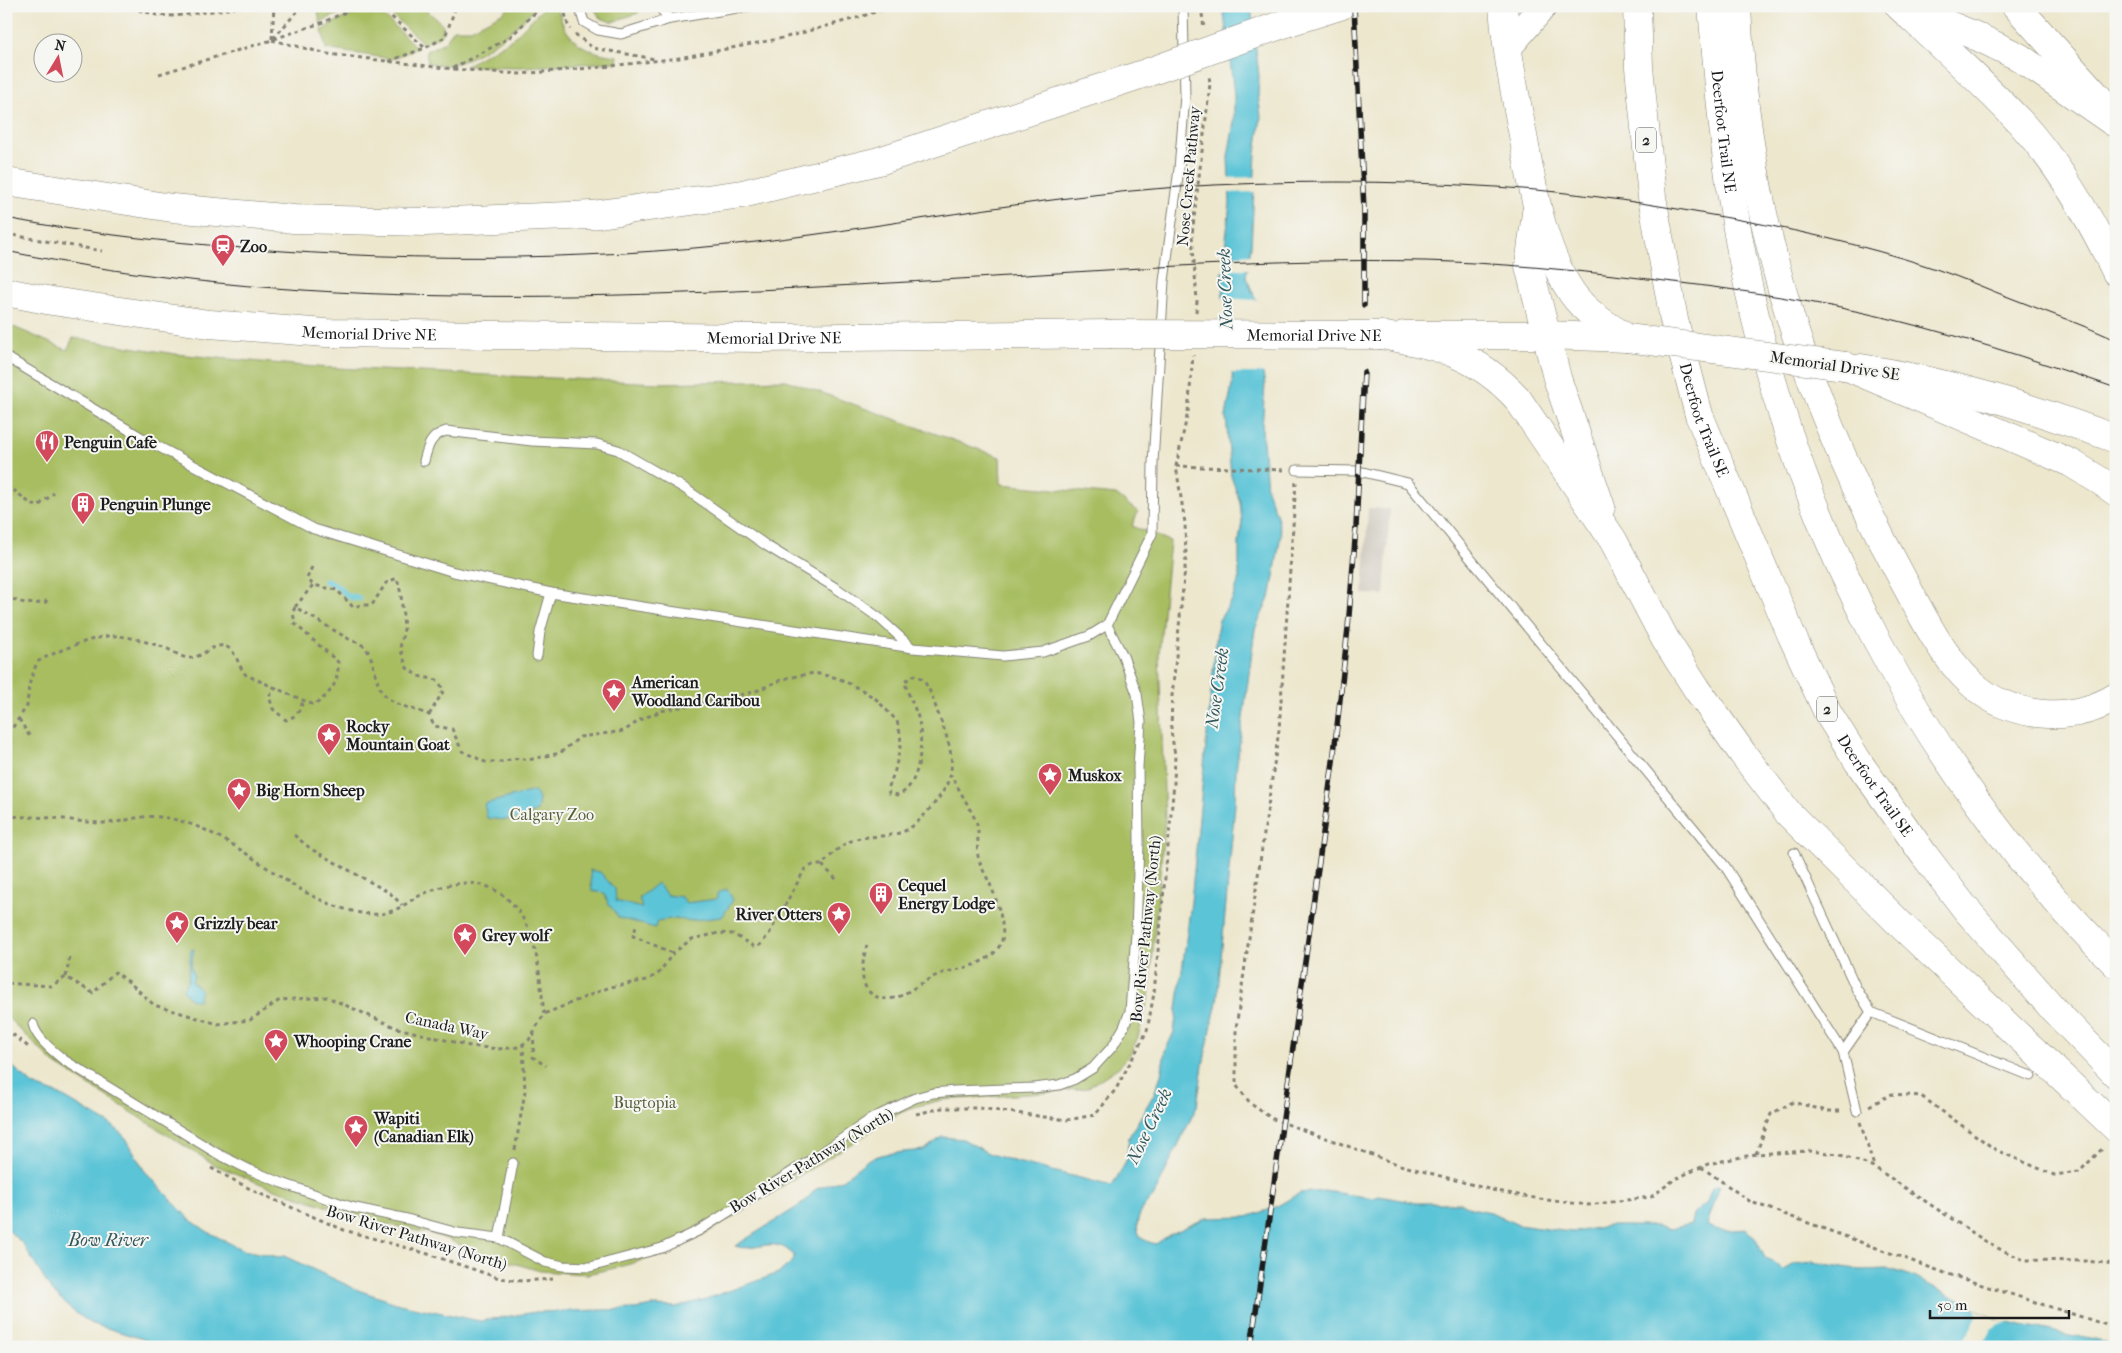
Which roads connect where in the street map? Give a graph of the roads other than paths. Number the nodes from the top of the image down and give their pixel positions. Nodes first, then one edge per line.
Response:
1 (579, 6) edge
2 (658, 6) edge
3 (750, 6) edge
4 (1183, 6) edge
5 (1312, 6) edge
6 (1340, 6) edge
7 (1503, 6) edge
8 (1543, 6) edge
9 (1637, 6) edge
10 (1712, 6) edge
11 (1737, 6) edge
12 (1901, 6) edge
13 (2016, 6) edge
14 (670, 19) junction
15 (1289, 22) junction
16 (1508, 47) junction
17 (2116, 117) edge
18 (2116, 124) edge
19 (6, 182) edge
20 (1537, 204) junction
21 (2116, 272) edge
22 (6, 292) edge
23 (1381, 334) junction
24 (1546, 335) junction
25 (1627, 338) junction
26 (6, 357) edge
27 (1844, 366) junction
28 (2116, 439) edge
29 (424, 461) dead end
30 (1297, 470) road end
31 (2116, 492) edge
32 (1613, 540) junction
33 (551, 593) junction
34 (1107, 625) junction
35 (913, 648) junction
36 (537, 656) dead end
37 (2116, 697) edge
38 (1794, 853) dead end
39 (2116, 964) edge
40 (1871, 1012) junction
41 (33, 1024) dead end
42 (1843, 1052) junction
43 (2116, 1074) edge
44 (2031, 1076) dead end
45 (1857, 1111) road end
46 (2113, 1135) edge
47 (513, 1163) road end
48 (499, 1238) junction

1 - 14 lane
2 - 14 lane
3 - 14 lane
4 - 34 lane
5 - 15 main road
6 - 15 main road
7 - 16 main road
8 - 16 main road
9 - 43 main road, Deerfoot Trail SE / 2
10 - 39 main road, Deerfoot Trail NE
11 - 37 main road
12 - 18 main road
12 - 21 main road
13 - 17 main road
15 - 19 main road, bridge
16 - 20 main road
20 - 24 main road
20 - 25 main road
22 - 23 main road, Memorial Drive NE, bridge
23 - 24 main road, Memorial Drive NE
23 - 32 main road
24 - 25 main road, Memorial Drive SE
24 - 32 main road
25 - 27 main road, Memorial Drive SE, bridge
26 - 33 lane
27 - 28 main road, Memorial Drive SE
27 - 31 main road
29 - 35 lane
30 - 42 lane
32 - 46 main road
33 - 35 lane
33 - 36 lane
34 - 35 lane
34 - 48 lane
38 - 40 lane
40 - 42 lane
40 - 44 lane
41 - 48 lane
42 - 45 lane
47 - 48 lane

